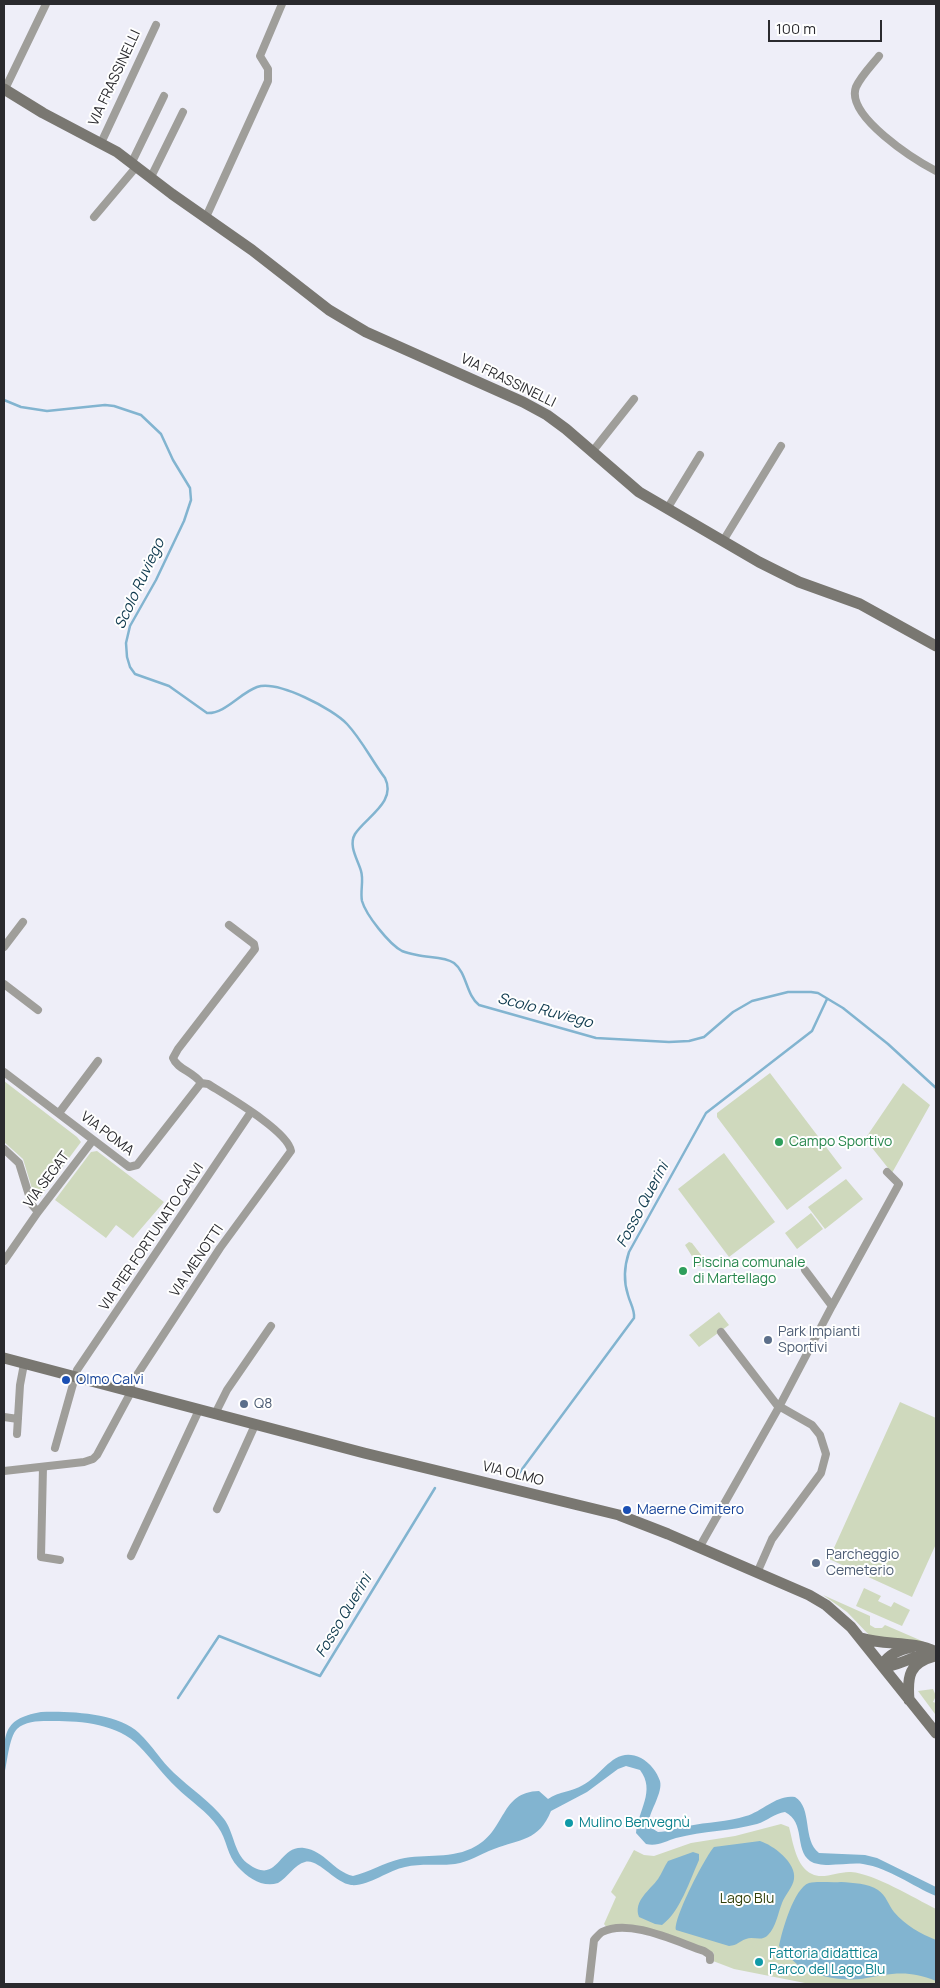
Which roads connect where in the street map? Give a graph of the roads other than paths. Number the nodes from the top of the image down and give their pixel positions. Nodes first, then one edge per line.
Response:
1 (46, 4) edge
2 (282, 4) edge
3 (156, 25) dead end
4 (879, 56) dead end
5 (4, 89) edge
6 (164, 96) dead end
7 (184, 112) dead end
8 (101, 143) junction
9 (135, 164) junction
10 (936, 171) edge
11 (151, 177) junction
12 (94, 217) dead end
13 (206, 217) junction
14 (634, 399) dead end
15 (781, 446) dead end
16 (592, 452) junction
17 (700, 455) dead end
18 (668, 509) junction
19 (724, 541) junction
20 (936, 646) edge
21 (23, 922) dead end
22 (229, 925) dead end
23 (4, 947) edge
24 (4, 984) edge
25 (38, 1010) dead end
26 (98, 1061) dead end
27 (4, 1072) edge
28 (201, 1083) junction
29 (251, 1112) junction
30 (59, 1113) junction
31 (93, 1140) junction
32 (4, 1149) edge
33 (887, 1172) dead end
34 (38, 1212) junction
35 (4, 1261) edge
36 (805, 1270) dead end
37 (832, 1306) junction
38 (271, 1326) dead end
39 (721, 1332) dead end
40 (4, 1358) edge
41 (24, 1364) junction
42 (74, 1377) junction
43 (130, 1392) junction
44 (779, 1407) junction
45 (199, 1410) junction
46 (215, 1414) junction
47 (4, 1417) edge
48 (18, 1419) junction
49 (255, 1425) junction
50 (17, 1434) dead end
51 (55, 1448) dead end
52 (43, 1467) junction
53 (4, 1471) edge
54 (217, 1509) dead end
55 (699, 1548) junction
56 (131, 1556) dead end
57 (60, 1560) dead end
58 (757, 1573) junction
59 (861, 1638) junction
60 (916, 1645) junction
61 (936, 1655) edge
62 (882, 1666) junction
63 (910, 1700) junction
64 (936, 1732) edge
65 (710, 1960) dead end
66 (588, 1984) edge

1 - 5 street, VIA FRASSINELLI
2 - 13 street
3 - 8 street, VIA FRASSINELLI
4 - 10 street
5 - 8 street, VIA FRASSINELLI
6 - 9 street
7 - 11 street
8 - 9 street, VIA FRASSINELLI
9 - 11 street, VIA FRASSINELLI
9 - 12 street
11 - 13 street, VIA FRASSINELLI
13 - 16 street, VIA FRASSINELLI
14 - 16 street
15 - 19 street
16 - 18 street, VIA FRASSINELLI
17 - 18 street
18 - 19 street, VIA FRASSINELLI
19 - 20 street, VIA FRASSINELLI
21 - 23 street
22 - 28 street
24 - 25 street
26 - 30 street
27 - 30 street, VIA POMA
28 - 29 street
28 - 31 street, VIA POMA
29 - 42 street, VIA PIER FORTUNATO CALVI
29 - 43 street, VIA MENOTTI
30 - 31 street, VIA POMA
31 - 34 street, VIA SEGAT
32 - 34 street
33 - 37 street
34 - 35 street, VIA SEGAT
36 - 37 street
37 - 44 street
38 - 46 street
39 - 44 street
40 - 41 street, VIA OLMO
41 - 42 street, VIA OLMO
41 - 48 street
42 - 43 street, VIA OLMO
42 - 51 street
43 - 45 street, VIA OLMO
43 - 52 street, VIA MENOTTI
44 - 55 street
44 - 58 street
45 - 46 street, VIA OLMO
45 - 56 street
46 - 49 street, VIA OLMO
47 - 48 street
48 - 50 street
49 - 54 street
49 - 55 street, VIA OLMO
52 - 53 street
52 - 57 street
55 - 58 street, VIA OLMO
58 - 59 street, VIA OLMO
59 - 60 street
59 - 62 street, VIA OLMO
60 - 61 street
60 - 62 street
61 - 62 street
61 - 63 street
62 - 63 street, VIA OLMO
63 - 64 street, VIA OLMO
65 - 66 street

